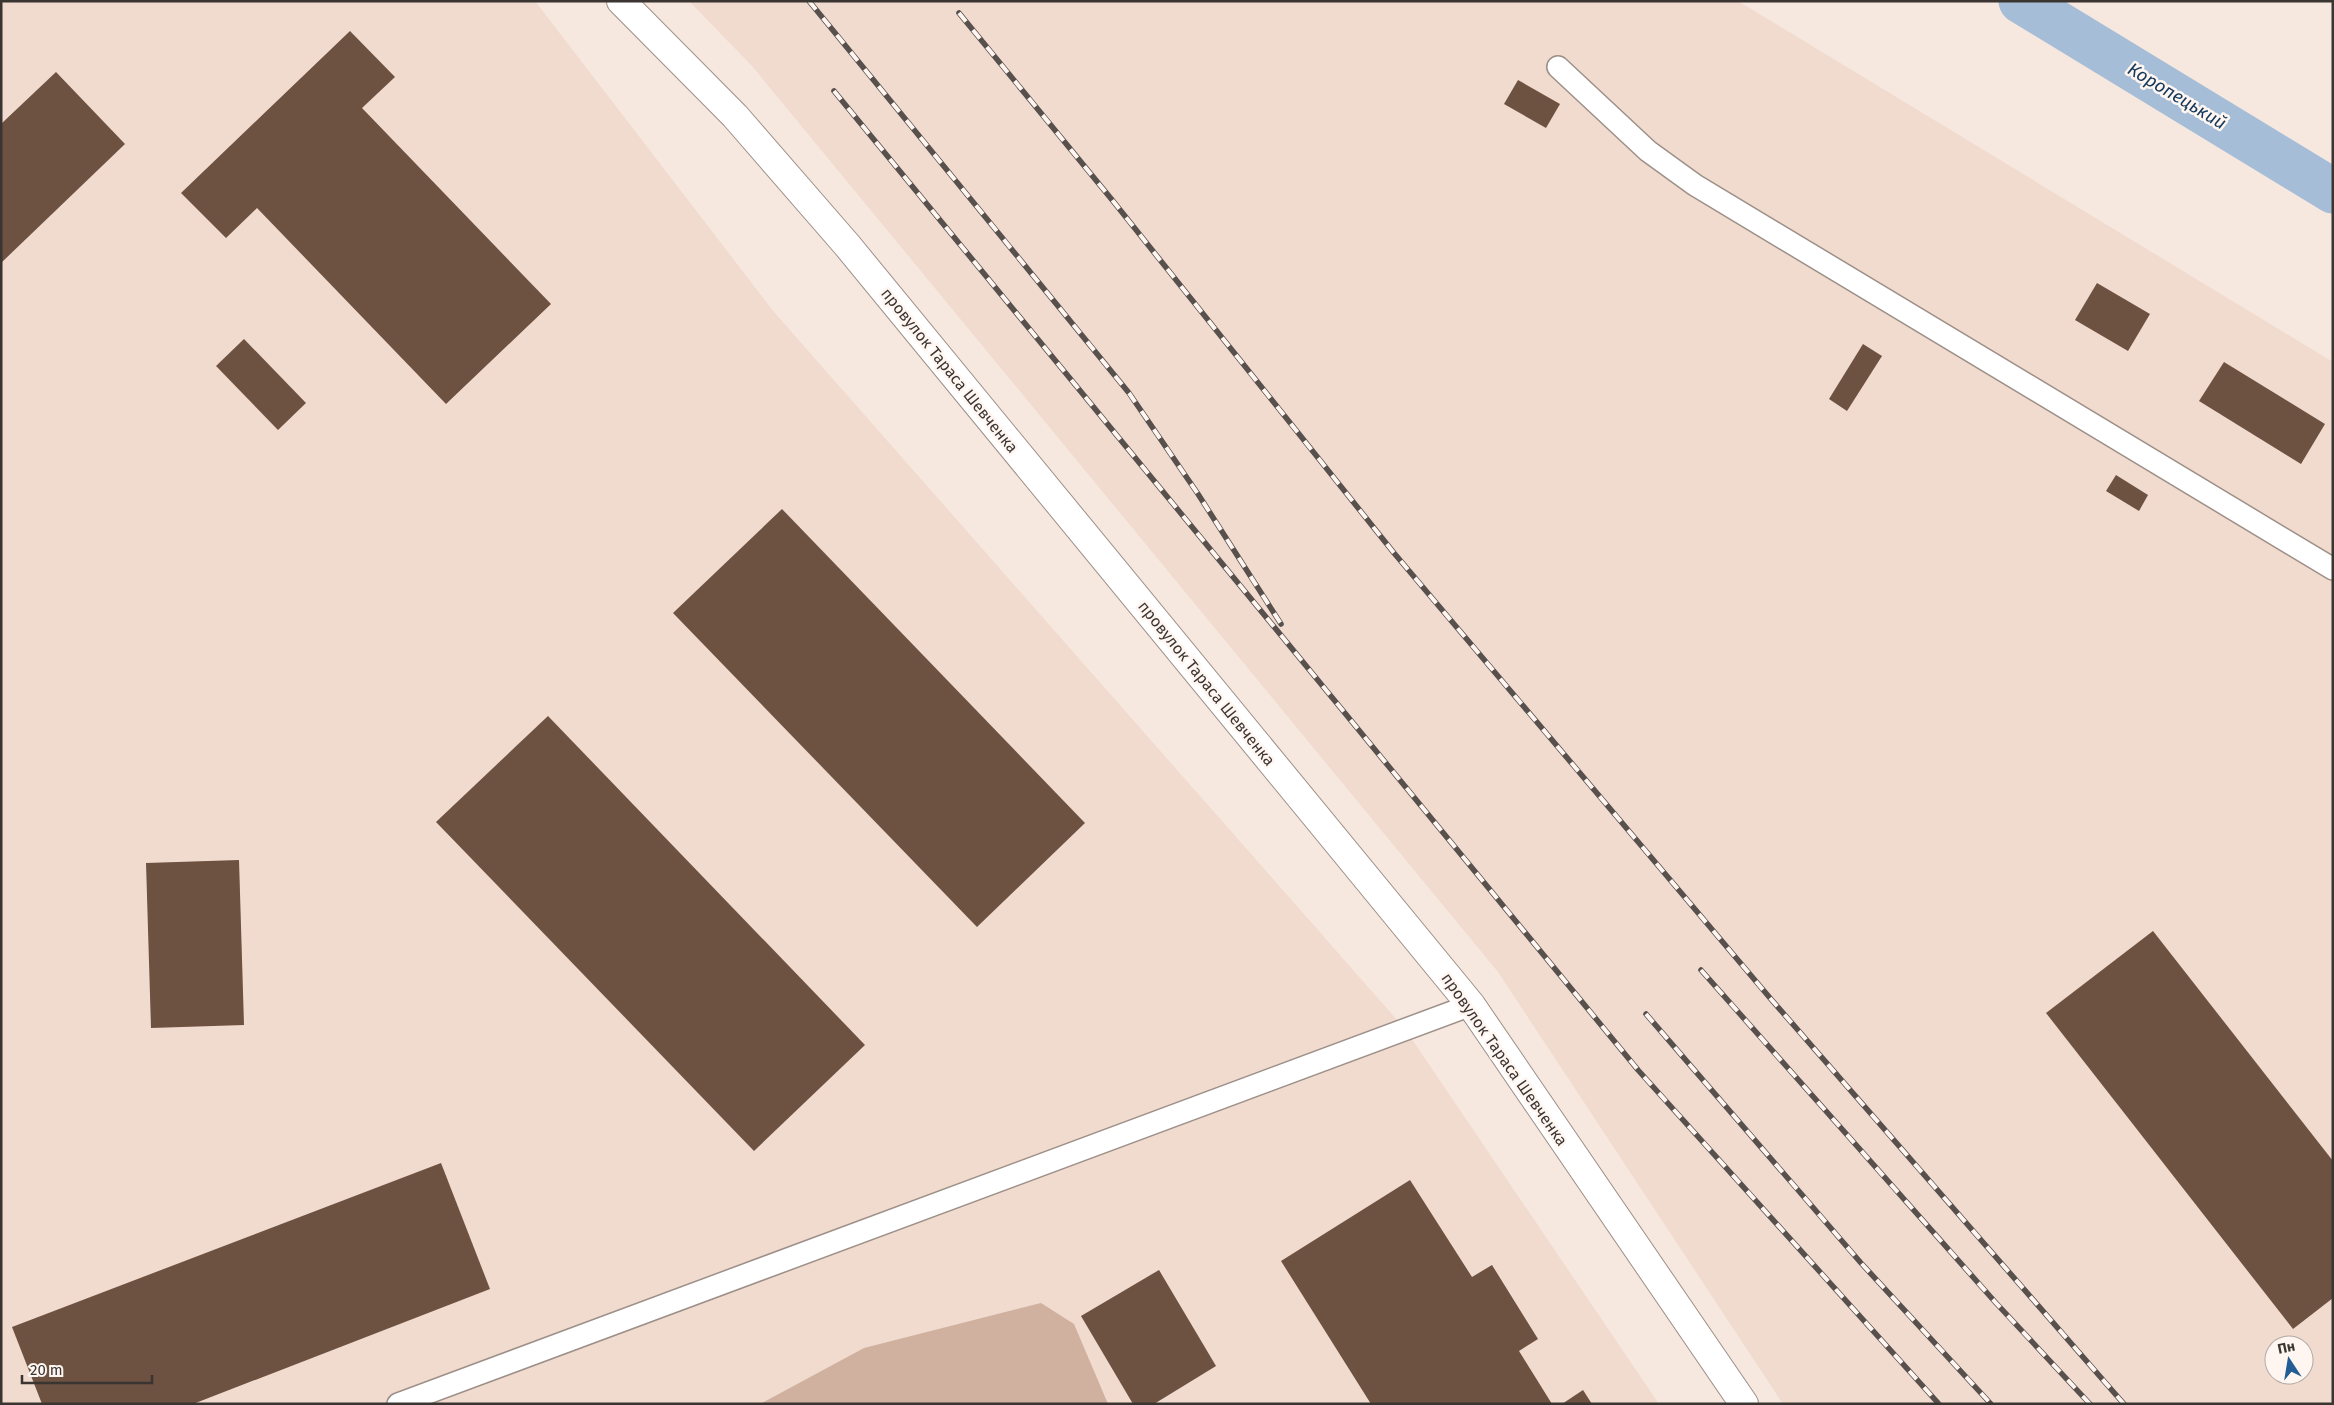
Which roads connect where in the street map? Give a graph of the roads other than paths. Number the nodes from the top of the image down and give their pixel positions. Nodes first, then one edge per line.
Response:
1 (621, 1) edge
2 (1558, 67) dead end
3 (2333, 569) edge
4 (1471, 1005) junction
5 (398, 1404) edge
6 (1744, 1404) edge

1 - 4 street, провулок Тараса Шевченка
2 - 3 lane
4 - 5 lane
4 - 6 street, провулок Тараса Шевченка

